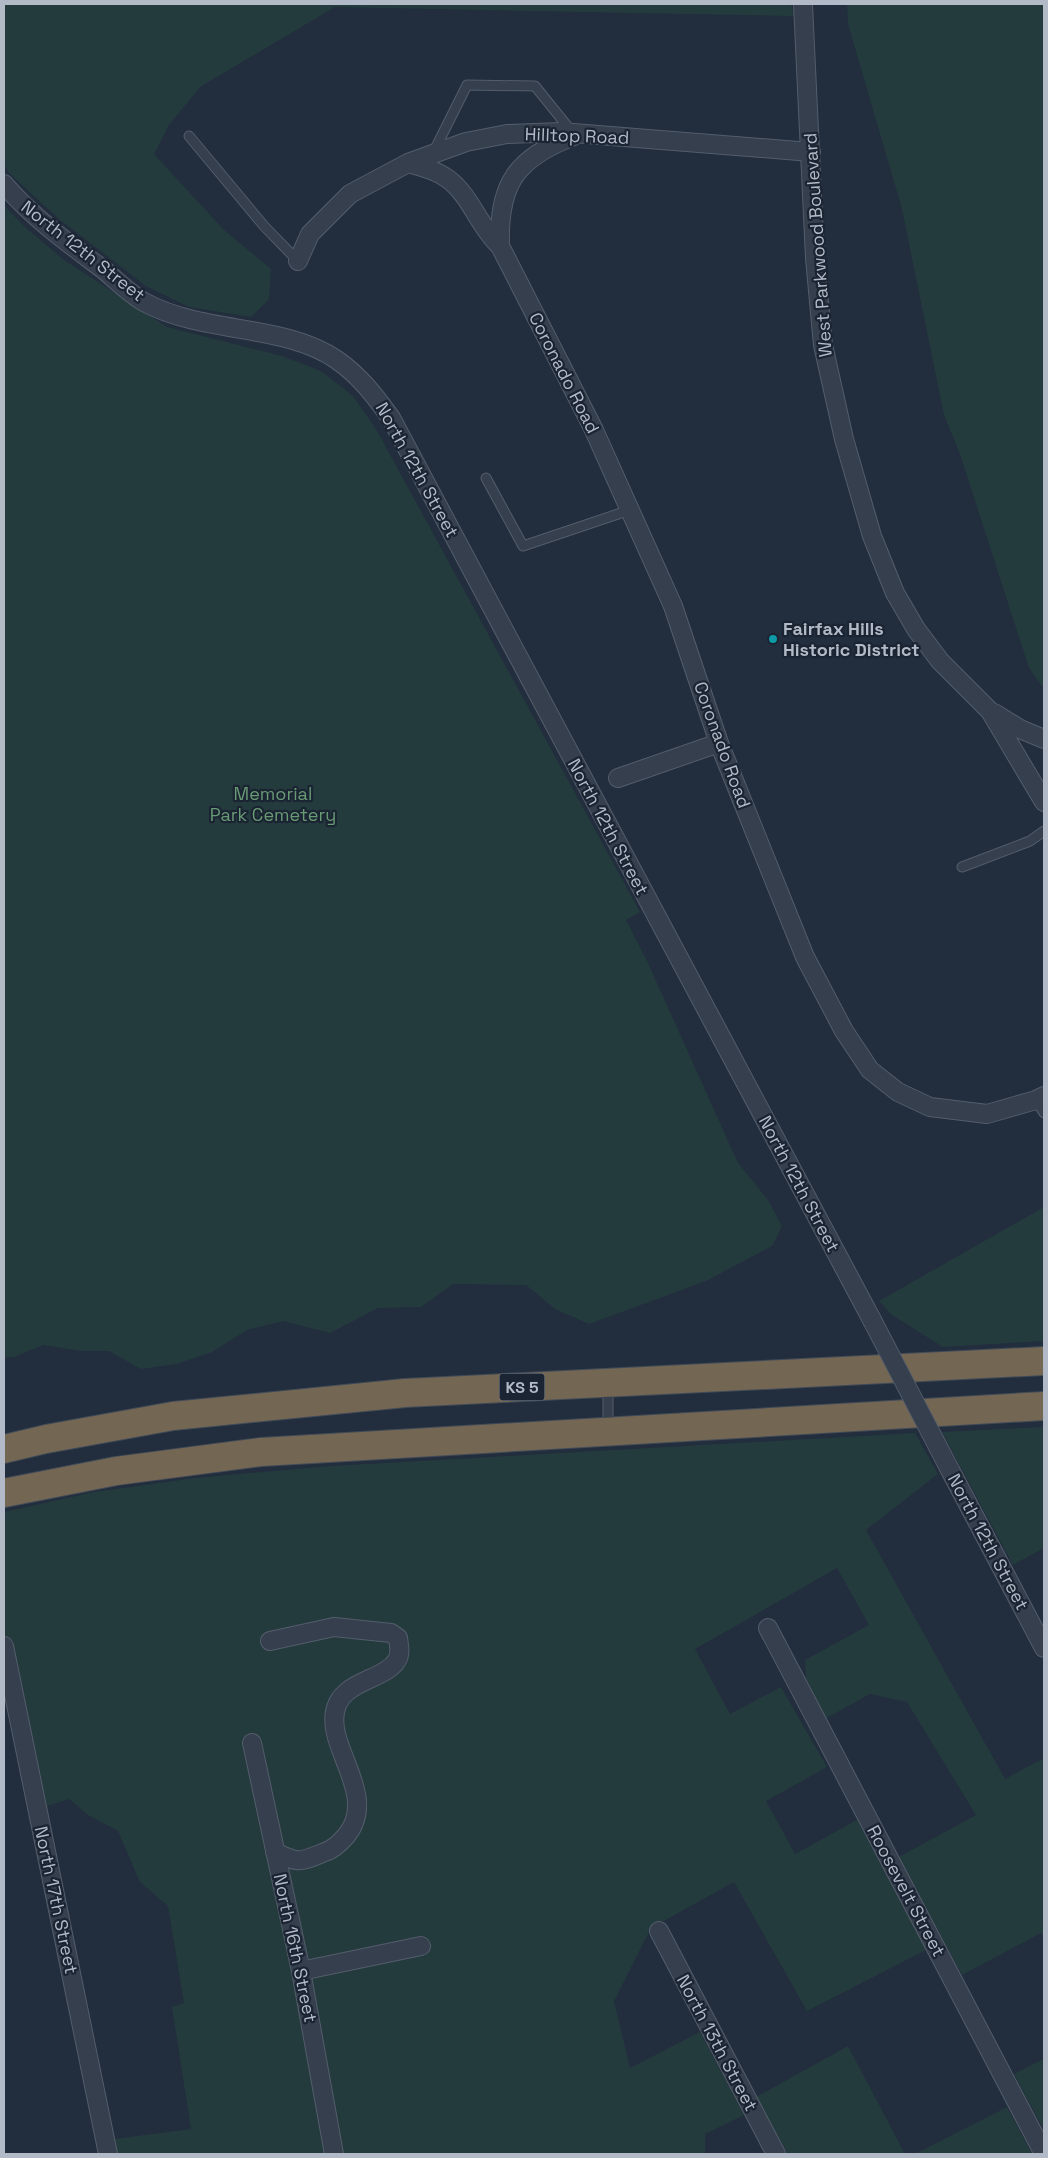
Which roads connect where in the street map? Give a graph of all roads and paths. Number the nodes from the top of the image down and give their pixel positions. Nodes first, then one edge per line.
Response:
1 (804, 4) edge
2 (577, 133) junction
3 (189, 136) dead end
4 (812, 152) junction
5 (433, 153) junction
6 (408, 163) junction
7 (4, 184) edge
8 (500, 246) junction
9 (298, 261) joint
10 (486, 478) dead end
11 (630, 510) junction
12 (990, 711) junction
13 (1044, 739) edge
14 (719, 743) junction
15 (618, 778) dead end
16 (1044, 802) edge
17 (1044, 831) edge
18 (962, 867) dead end
19 (1042, 1103) edge
20 (1044, 1361) edge
21 (608, 1383) junction
22 (1044, 1406) edge
23 (608, 1432) junction
24 (4, 1449) edge
25 (4, 1493) edge
26 (768, 1628) dead end
27 (270, 1641) dead end
28 (4, 1646) edge
29 (1044, 1648) edge
30 (252, 1743) dead end
31 (275, 1852) junction
32 (659, 1931) dead end
33 (421, 1946) dead end
34 (300, 1971) junction
35 (108, 2154) edge
36 (334, 2154) edge
37 (776, 2154) edge
38 (1044, 2154) edge

1 - 4 street, West Parkwood Boulevard
2 - 4 street, Hilltop Road
2 - 5 street, Hilltop Road
2 - 5 lane
2 - 8 street, Coronado Road
3 - 9 lane
4 - 12 street, West Parkwood Boulevard
5 - 6 street, Hilltop Road
6 - 8 street, Coronado Road
6 - 9 street, Hilltop Road
7 - 29 street, North 12th Street, bridge
8 - 11 street, Coronado Road
10 - 11 lane
11 - 14 street, Coronado Road
12 - 13 street, West Parkwood Boulevard
12 - 16 street, West Parkwood Boulevard
14 - 15 street
14 - 19 street, Coronado Road
17 - 18 lane
20 - 21 highway, KS 5
21 - 23 lane
21 - 24 highway, KS 5
22 - 23 highway
23 - 25 highway
26 - 38 street, Roosevelt Street
27 - 31 street
28 - 35 street, North 17th Street
30 - 31 street, North 16th Street
31 - 34 street, North 16th Street
32 - 37 street, North 13th Street
33 - 34 street
34 - 36 street, North 16th Street

